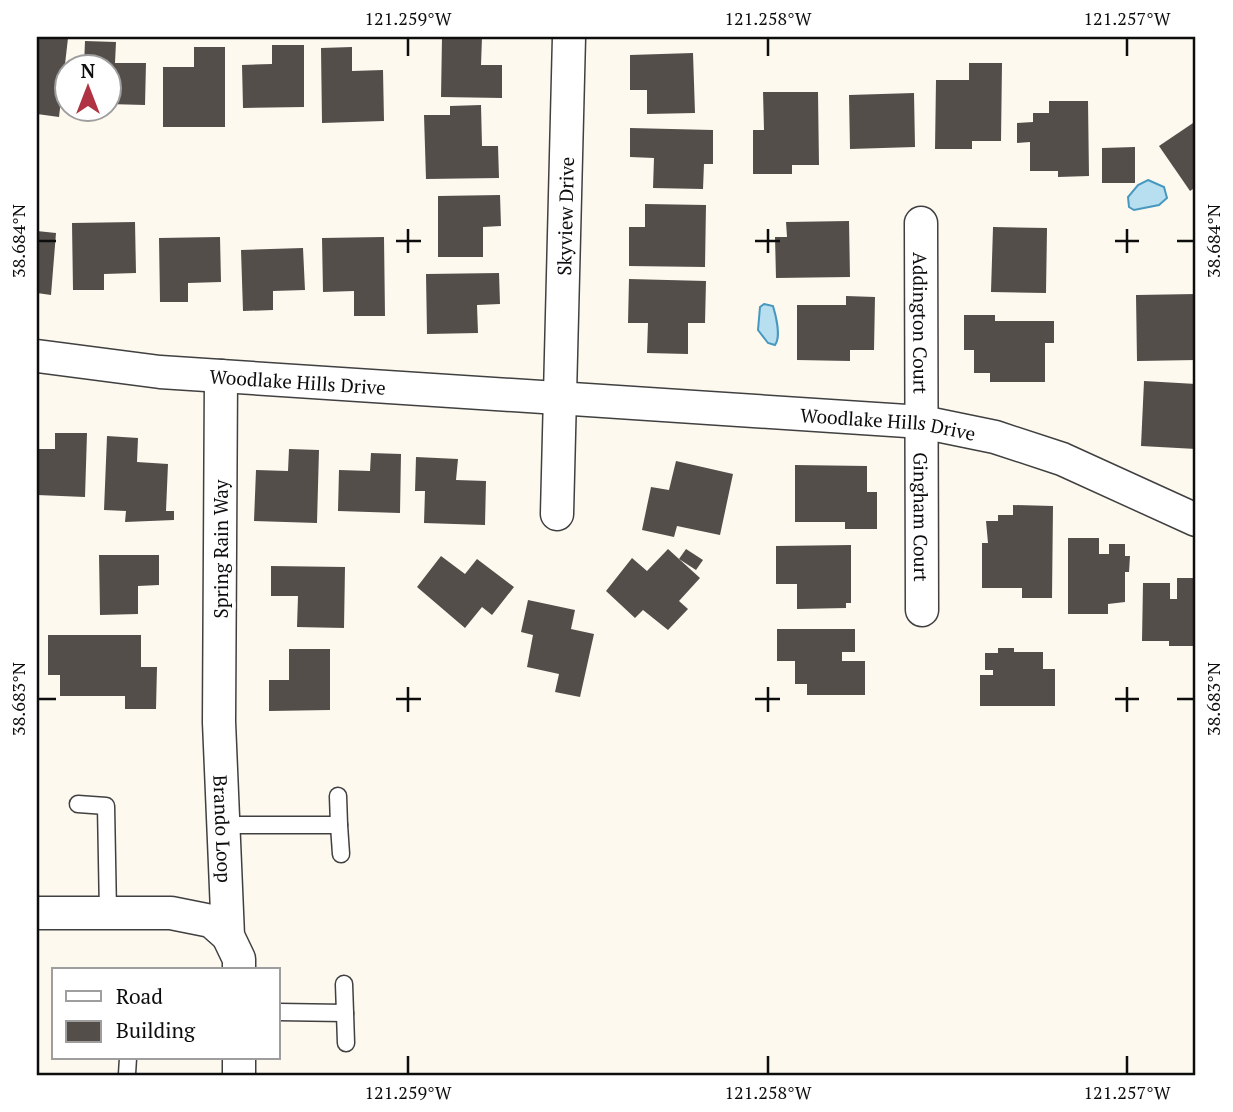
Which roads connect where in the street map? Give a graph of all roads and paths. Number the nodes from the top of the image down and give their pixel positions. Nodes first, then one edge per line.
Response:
1 (569, 37) edge
2 (921, 223) dead end
3 (37, 356) edge
4 (221, 376) junction
5 (561, 398) junction
6 (922, 422) junction
7 (557, 514) dead end
8 (1196, 520) edge
9 (922, 610) dead end
10 (219, 722) joint
11 (338, 796) dead end
12 (78, 804) dead end
13 (223, 825) junction
14 (339, 825) junction
15 (341, 854) dead end
16 (37, 913) edge
17 (108, 913) junction
18 (228, 936) junction
19 (239, 968) edge
20 (344, 984) dead end
21 (280, 1012) edge
22 (345, 1013) junction
23 (346, 1043) dead end

1 - 5 street, Skyview Drive
2 - 6 street, Addington Court
3 - 4 street, Woodlake Hills Drive
4 - 5 street, Woodlake Hills Drive
4 - 10 street, Spring Rain Way
5 - 6 street, Woodlake Hills Drive
5 - 7 street
6 - 8 street, Woodlake Hills Drive
6 - 9 street, Gingham Court
10 - 13 street, Brando Loop
11 - 14 lane
12 - 17 lane
13 - 14 lane
13 - 18 street, Brando Loop
14 - 15 lane
16 - 17 street
17 - 18 street
18 - 19 street, Brando Loop
20 - 22 lane
21 - 22 lane
22 - 23 lane

